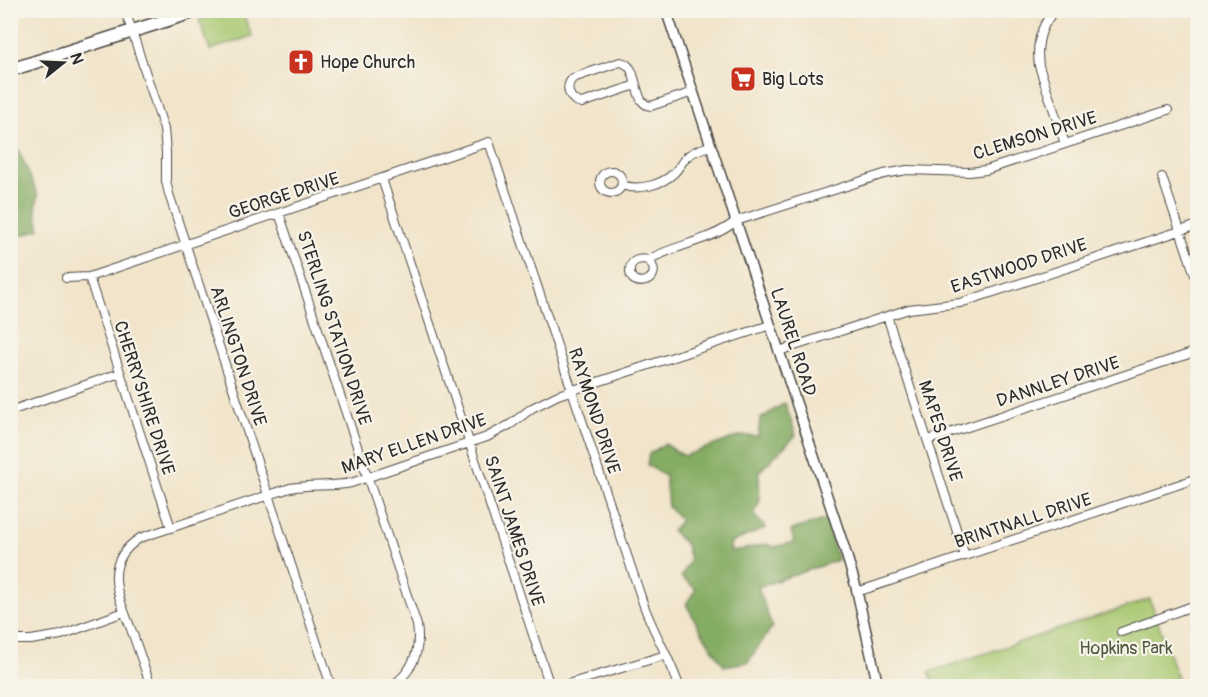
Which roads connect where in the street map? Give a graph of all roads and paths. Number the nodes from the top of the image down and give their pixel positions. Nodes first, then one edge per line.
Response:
1 (125, 10) edge
2 (199, 10) edge
3 (666, 10) edge
4 (1054, 10) edge
5 (131, 32) junction
6 (10, 70) edge
7 (636, 85) junction
8 (693, 92) junction
9 (1168, 110) dead end
10 (489, 142) joint
11 (1065, 144) junction
12 (711, 146) junction
13 (1162, 177) dead end
14 (382, 179) junction
15 (622, 185) dead end
16 (279, 213) junction
17 (736, 221) junction
18 (1197, 225) edge
19 (1180, 230) junction
20 (185, 245) junction
21 (648, 260) dead end
22 (66, 278) dead end
23 (89, 278) junction
24 (1197, 284) edge
25 (886, 316) junction
26 (770, 325) junction
27 (779, 351) junction
28 (1197, 351) edge
29 (120, 373) junction
30 (572, 391) junction
31 (10, 411) edge
32 (928, 440) junction
33 (468, 443) junction
34 (368, 477) junction
35 (1197, 478) edge
36 (268, 495) junction
37 (171, 528) junction
38 (965, 556) junction
39 (857, 592) junction
40 (1197, 604) edge
41 (124, 612) junction
42 (1120, 632) dead end
43 (10, 640) edge
44 (666, 655) junction
45 (151, 687) edge
46 (330, 687) edge
47 (392, 687) edge
48 (550, 687) edge
49 (561, 687) edge
50 (679, 687) edge
51 (878, 687) edge

1 - 5 street, ARLINGTON DRIVE
2 - 5 main road
3 - 8 street, LAUREL ROAD
4 - 11 street
5 - 6 main road
5 - 20 street, ARLINGTON DRIVE
7 - 7 street
7 - 8 street
8 - 12 street, LAUREL ROAD
9 - 11 street, CLEMSON DRIVE
10 - 14 street, GEORGE DRIVE
10 - 30 street, RAYMOND DRIVE
11 - 17 street, CLEMSON DRIVE
12 - 15 street
12 - 17 street, LAUREL ROAD
13 - 19 street
14 - 16 street, GEORGE DRIVE
14 - 33 street, SAINT JAMES DRIVE
16 - 20 street, GEORGE DRIVE
16 - 34 street, STERLING STATION DRIVE
17 - 21 street, CLEMSON DRIVE
17 - 26 street, LAUREL ROAD
18 - 19 street, EASTWOOD DRIVE
19 - 24 street
19 - 25 street, EASTWOOD DRIVE
20 - 23 street, GEORGE DRIVE
20 - 36 street, ARLINGTON DRIVE
22 - 23 street, GEORGE DRIVE
23 - 29 street, CHERRYSHIRE DRIVE
25 - 27 street, EASTWOOD DRIVE
25 - 32 street, MAPES DRIVE
26 - 27 street, LAUREL ROAD
26 - 30 street, MARY ELLEN DRIVE
27 - 39 street, LAUREL ROAD
28 - 32 street, DANNLEY DRIVE
29 - 31 street
29 - 37 street, CHERRYSHIRE DRIVE
30 - 33 street, MARY ELLEN DRIVE
30 - 44 street, RAYMOND DRIVE
32 - 38 street, MAPES DRIVE
33 - 34 street, MARY ELLEN DRIVE
33 - 48 street, SAINT JAMES DRIVE
34 - 36 street, MARY ELLEN DRIVE
34 - 47 street, STERLING STATION DRIVE
35 - 38 street, BRINTNALL DRIVE
36 - 37 street, MARY ELLEN DRIVE
36 - 46 street, ARLINGTON DRIVE
37 - 41 street, MARY ELLEN DRIVE
38 - 39 street, BRINTNALL DRIVE
39 - 51 street, LAUREL ROAD
40 - 42 street
41 - 43 street
41 - 45 street, MARY ELLEN DRIVE
44 - 49 street
44 - 50 street, RAYMOND DRIVE

